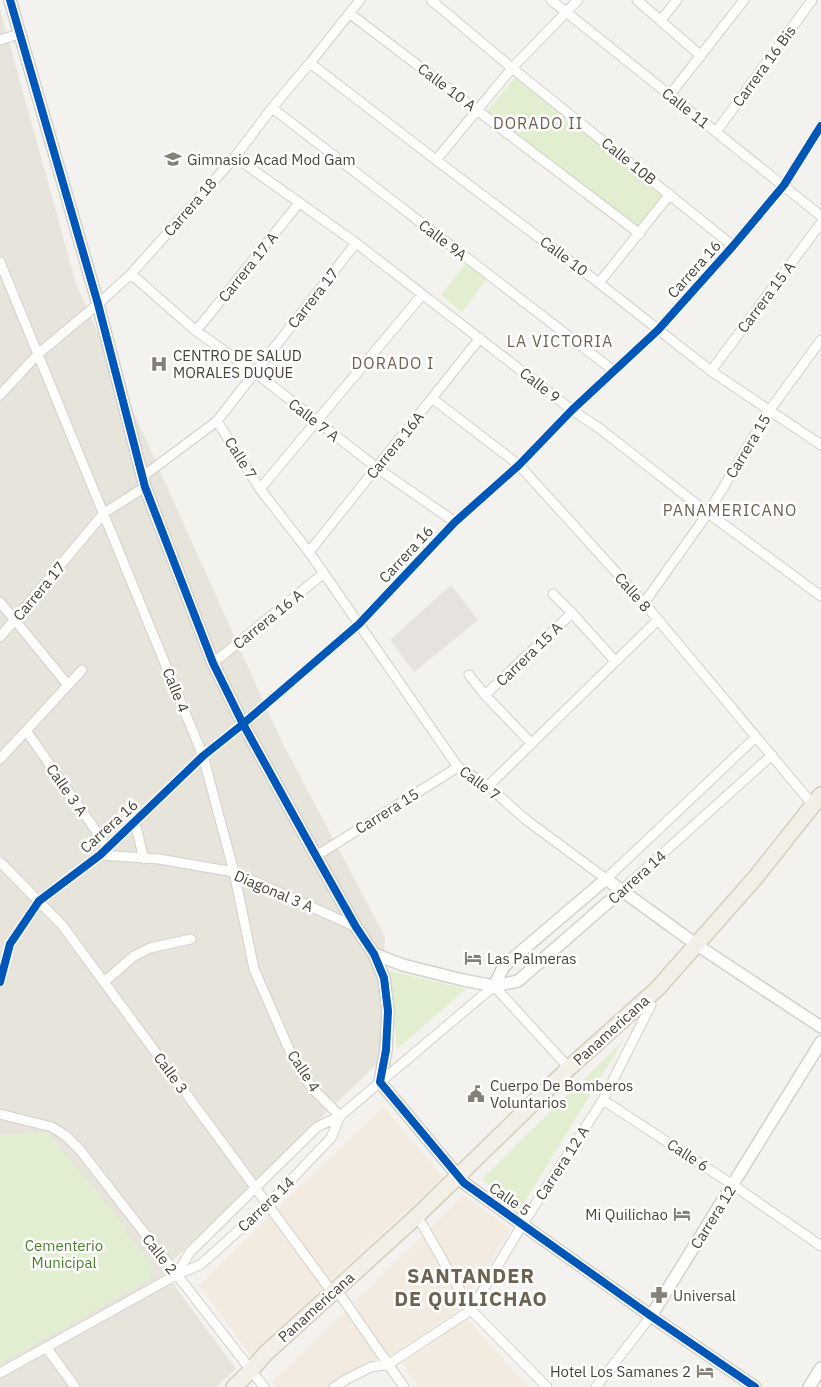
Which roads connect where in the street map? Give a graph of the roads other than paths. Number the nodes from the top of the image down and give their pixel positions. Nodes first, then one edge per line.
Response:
1 (10, 0) edge
2 (360, 0) edge
3 (431, 0) edge
4 (551, 0) edge
5 (578, 0) edge
6 (637, 0) edge
7 (677, 0) edge
8 (744, 0) edge
9 (812, 0) edge
10 (567, 12) junction
11 (349, 13) junction
12 (661, 20) junction
13 (19, 34) junction
14 (0, 40) edge
15 (701, 56) junction
16 (310, 64) junction
17 (512, 68) junction
18 (669, 96) junction
19 (272, 108) junction
20 (478, 110) junction
21 (821, 126) edge
22 (716, 132) junction
23 (234, 157) junction
24 (436, 160) junction
25 (784, 185) junction
26 (670, 194) junction
27 (299, 202) junction
28 (821, 216) edge
29 (821, 223) edge
30 (640, 234) junction
31 (356, 244) junction
32 (733, 246) junction
33 (0, 262) edge
34 (131, 274) junction
35 (599, 283) junction
36 (422, 295) junction
37 (98, 304) junction
38 (658, 330) junction
39 (196, 331) junction
40 (480, 338) junction
41 (821, 340) edge
42 (38, 354) junction
43 (614, 371) junction
44 (711, 371) junction
45 (256, 373) junction
46 (0, 395) edge
47 (433, 399) junction
48 (572, 410) junction
49 (769, 411) junction
50 (217, 421) junction
51 (316, 422) junction
52 (821, 445) edge
53 (519, 465) junction
54 (377, 468) junction
55 (143, 482) junction
56 (260, 489) junction
57 (104, 513) junction
58 (708, 513) junction
59 (455, 522) junction
60 (309, 552) junction
61 (324, 574) junction
62 (820, 593) edge
63 (553, 594) dead end
64 (0, 602) edge
65 (644, 603) junction
66 (572, 613) junction
67 (15, 620) junction
68 (657, 621) junction
69 (359, 624) junction
70 (0, 637) edge
71 (615, 661) junction
72 (213, 664) junction
73 (82, 670) dead end
74 (469, 675) dead end
75 (68, 685) junction
76 (486, 695) junction
77 (243, 724) junction
78 (27, 732) junction
79 (756, 737) junction
80 (532, 744) junction
81 (772, 755) junction
82 (203, 756) junction
83 (0, 759) edge
84 (458, 767) junction
85 (488, 786) junction
86 (819, 806) edge
87 (135, 823) junction
88 (108, 848) junction
89 (100, 855) junction
90 (316, 856) junction
91 (144, 859) junction
92 (0, 862) edge
93 (234, 872) junction
94 (606, 879) junction
95 (621, 891) junction
96 (39, 902) junction
97 (356, 927) junction
98 (191, 939) dead end
99 (700, 947) junction
100 (374, 954) junction
101 (0, 982) edge
102 (104, 982) junction
103 (494, 986) junction
104 (651, 1005) junction
105 (821, 1027) edge
106 (821, 1042) edge
107 (569, 1068) junction
108 (380, 1082) junction
109 (603, 1100) junction
110 (0, 1114) edge
111 (340, 1116) junction
112 (461, 1180) junction
113 (733, 1185) junction
114 (256, 1189) junction
115 (267, 1205) junction
116 (422, 1224) junction
117 (522, 1225) junction
118 (821, 1246) edge
119 (176, 1275) junction
120 (336, 1294) junction
121 (471, 1310) junction
122 (651, 1316) junction
123 (46, 1348) junction
124 (389, 1364) junction
125 (821, 1368) edge
126 (251, 1370) junction
127 (0, 1373) edge
128 (75, 1387) edge
129 (234, 1387) edge
130 (264, 1387) edge
131 (334, 1387) edge
132 (404, 1387) edge
133 (547, 1387) edge
134 (596, 1387) edge
135 (755, 1387) edge
136 (808, 1387) edge

1 - 13 street
2 - 11 street, Carrera 18
3 - 17 street, Calle 10B
4 - 10 street, Calle 11
5 - 10 street
6 - 12 street
7 - 12 street
8 - 15 street
9 - 22 street, Carrera 16 Bis
10 - 17 street
10 - 18 street, Calle 11
11 - 16 street, Carrera 18
11 - 20 street, Calle 10 A
12 - 15 street
13 - 14 street
13 - 37 street
15 - 18 street
16 - 19 street, Carrera 18
16 - 24 street, Calle 10
17 - 20 street
17 - 26 street, Calle 10B
18 - 22 street, Calle 11
19 - 23 street, Carrera 18
19 - 43 street, Calle 9A
20 - 24 street
20 - 30 street, Calle 10 A
21 - 25 street, Carrera 16
22 - 25 street, Calle 11
23 - 27 street, Calle 9
23 - 34 street, Carrera 18
24 - 35 street, Calle 10
25 - 28 street, Calle 11
25 - 32 street, Carrera 16
26 - 30 street
26 - 32 street, Calle 10B
27 - 31 street, Calle 9
27 - 39 street, Carrera 17 A
29 - 44 street, Carrera 15 A
30 - 35 street
31 - 36 street, Calle 9
31 - 45 street, Carrera 17
32 - 38 street, Carrera 16
33 - 42 street, Calle 4
34 - 37 street, Carrera 18
34 - 39 street, Calle 7 A
35 - 38 street, Calle 10
36 - 40 street, Calle 9
36 - 51 street
37 - 42 street, Carrera 18
37 - 55 street
38 - 43 street, Carrera 16
38 - 44 street, Calle 10
39 - 45 street, Calle 7 A
40 - 47 street, Carrera 16A
40 - 48 street, Calle 9
41 - 49 street, Carrera 15
42 - 46 street, Carrera 18
42 - 57 street, Calle 4
43 - 48 street, Carrera 16
44 - 49 street, Calle 10
45 - 50 street, Carrera 17
45 - 51 street, Calle 7 A
47 - 53 street, Calle 8
47 - 54 street, Carrera 16A
48 - 53 street, Carrera 16
48 - 58 street, Calle 9
49 - 52 street, Calle 10
49 - 58 street, Carrera 15
50 - 55 street, Carrera 17
50 - 56 street, Calle 7
51 - 54 street, Calle 7 A
51 - 56 street
53 - 59 street, Carrera 16
53 - 65 street, Calle 8
54 - 59 street, Calle 7 A
54 - 60 street, Carrera 16A
55 - 57 street, Carrera 17
55 - 72 street
56 - 60 street, Calle 7
57 - 67 street, Carrera 17
57 - 82 street, Calle 4
58 - 62 street, Calle 9
58 - 65 street, Carrera 15
59 - 69 street, Carrera 16
60 - 61 street, Calle 7
61 - 69 street, Calle 7
61 - 72 street, Carrera 16 A
63 - 66 street
64 - 67 street
65 - 68 street, Calle 8
66 - 71 street
66 - 76 street, Carrera 15 A
67 - 70 street, Carrera 17
67 - 75 street
68 - 71 street
68 - 79 street, Calle 8
69 - 77 street, Carrera 16
69 - 84 street, Calle 7
71 - 80 street
72 - 77 street
73 - 75 street
74 - 76 street
75 - 78 street
76 - 80 street
77 - 82 street, Carrera 16
77 - 90 street
78 - 83 street
78 - 88 street, Calle 3 A
79 - 81 street, Calle 8
79 - 94 street, Carrera 14
80 - 85 street
81 - 86 street, Calle 8
81 - 95 street, Carrera 14
82 - 87 street, Carrera 16
82 - 93 street, Calle 4
84 - 85 street, Calle 7
84 - 90 street, Carrera 15
85 - 94 street, Calle 7
86 - 99 main road, Panamericana
87 - 88 street, Carrera 16
87 - 91 street
88 - 89 street, Carrera 16
89 - 91 street, Diagonal 3 A
89 - 96 street, Carrera 16
90 - 97 street
91 - 93 street, Diagonal 3 A
92 - 96 street, Calle 3
93 - 97 street, Diagonal 3 A
93 - 111 street, Calle 4
94 - 95 street, Calle 7
94 - 103 street, Carrera 14
95 - 99 street, Calle 7
95 - 103 street, Carrera 14
96 - 101 street, Carrera 16
96 - 102 street, Calle 3
97 - 100 street
98 - 102 street
99 - 104 main road, Panamericana
99 - 105 street, Calle 7
99 - 107 main road, Panamericana
100 - 103 street
100 - 108 street
102 - 114 street, Calle 3
103 - 107 street
103 - 108 street, Carrera 14
104 - 109 street, Carrera 12 A
104 - 112 main road, Panamericana
106 - 113 street, Carrera 12
107 - 112 main road, Panamericana
108 - 111 street, Carrera 14
108 - 112 street, Calle 5
109 - 113 street, Calle 6
109 - 117 street, Carrera 12 A
110 - 119 street, Calle 2
111 - 114 street, Carrera 14
111 - 115 street, Carrera 14
112 - 116 main road, Panamericana
112 - 117 street, Calle 5
112 - 120 main road, Panamericana
113 - 118 street, Calle 6
113 - 122 street, Carrera 12
114 - 115 street, Calle 3
114 - 119 street, Carrera 14
115 - 119 street, Carrera 14
115 - 120 street, Calle 3
116 - 120 main road, Panamericana
116 - 121 street
117 - 121 street, Carrera 12 A
117 - 122 street, Calle 5
119 - 123 street, Carrera 14
119 - 126 street, Calle 2
120 - 124 street, Calle 3
120 - 126 main road, Panamericana
121 - 124 street, Carrera 12 A
121 - 133 street
122 - 134 street, Carrera 12
122 - 135 street, Calle 5
123 - 127 street, Carrera 14
123 - 128 street
124 - 131 street, Carrera 12 A
124 - 132 street, Calle 3
125 - 136 street
126 - 129 main road, Panamericana
126 - 130 street, Calle 2

